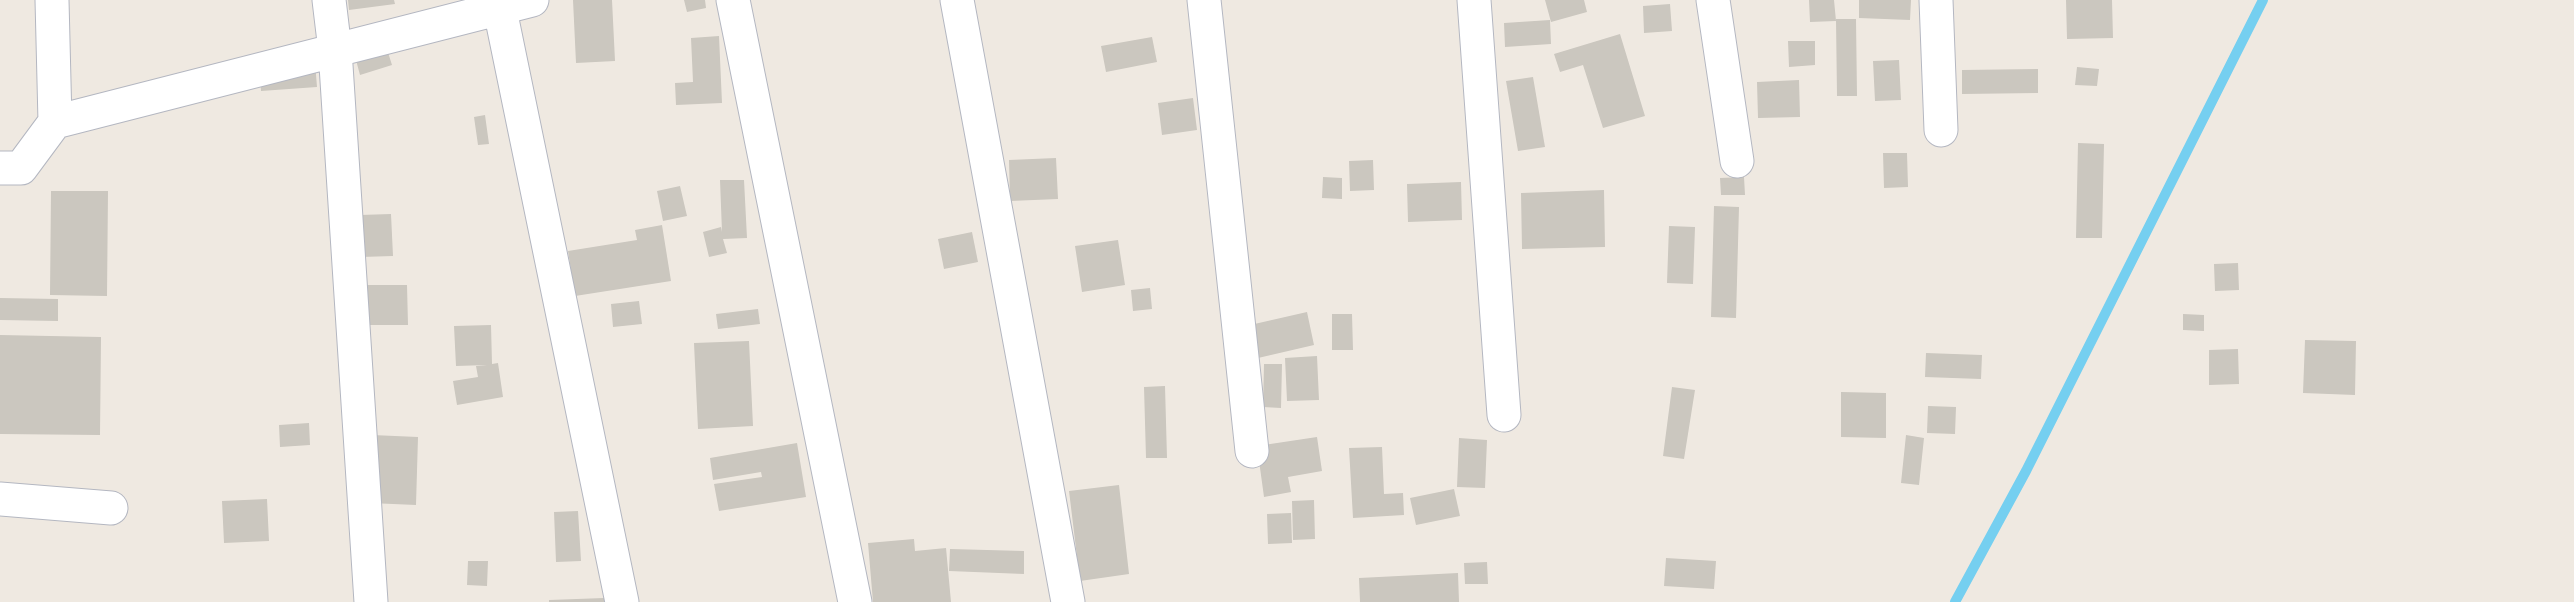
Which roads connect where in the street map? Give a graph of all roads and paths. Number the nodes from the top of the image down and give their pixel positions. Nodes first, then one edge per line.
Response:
1 (52, 0) edge
2 (329, 0) edge
3 (532, 0) edge
4 (733, 0) edge
5 (957, 0) edge
6 (1204, 0) edge
7 (1474, 0) edge
8 (1713, 0) edge
9 (1936, 0) edge
10 (500, 4) edge
11 (335, 50) junction
12 (55, 122) junction
13 (1941, 130) dead end
14 (1737, 161) dead end
15 (0, 168) edge
16 (1504, 415) dead end
17 (1252, 452) dead end
18 (0, 500) edge
19 (111, 508) dead end
20 (371, 602) edge
21 (622, 602) edge
22 (855, 602) edge
23 (1068, 602) edge

1 - 12 street
2 - 11 street
3 - 10 street
4 - 22 street
5 - 23 street
6 - 17 street
7 - 16 street
8 - 14 street
9 - 13 street
10 - 11 street
10 - 21 street
11 - 12 street
11 - 20 street
12 - 15 street
18 - 19 street

